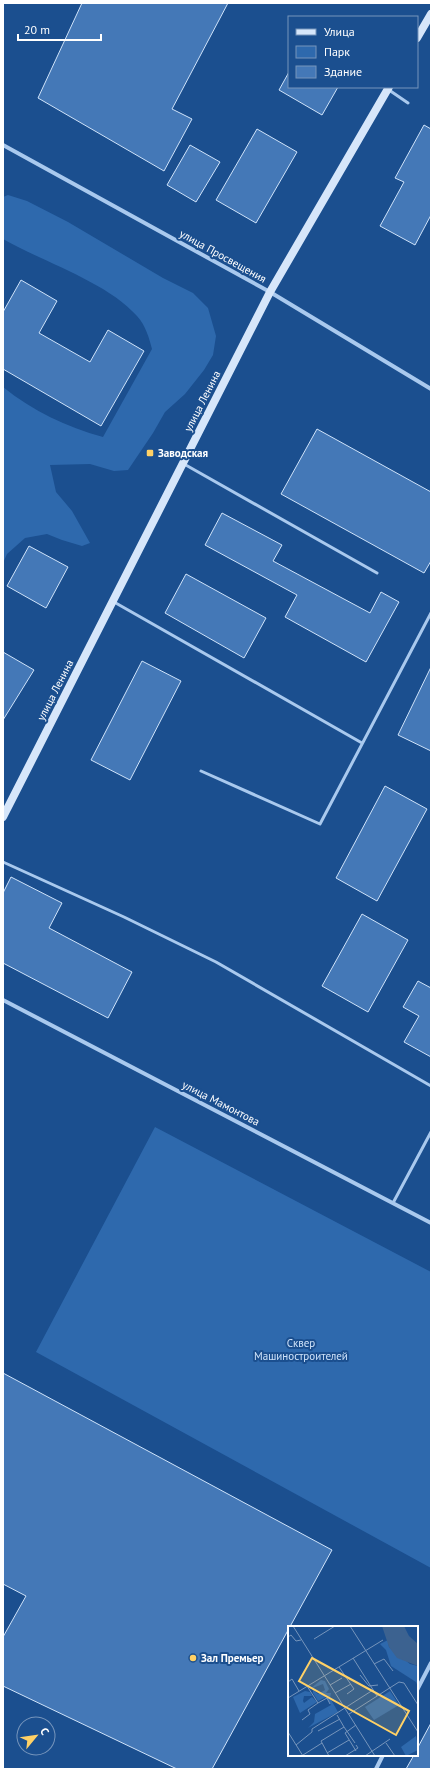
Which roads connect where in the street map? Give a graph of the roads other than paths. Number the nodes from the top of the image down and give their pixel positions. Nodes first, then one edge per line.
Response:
1 (431, 14) edge
2 (418, 36) edge
3 (388, 88) edge
4 (408, 103) dead end
5 (3, 145) edge
6 (270, 292) junction
7 (431, 389) edge
8 (182, 463) junction
9 (377, 573) dead end
10 (112, 601) junction
11 (431, 613) edge
12 (362, 744) junction
13 (201, 771) dead end
14 (3, 817) edge
15 (3, 862) edge
16 (3, 1000) edge
17 (431, 1086) edge
18 (431, 1132) edge
19 (393, 1203) junction
20 (431, 1223) edge
21 (431, 1663) edge
22 (418, 1688) edge
23 (382, 1756) edge
24 (376, 1769) edge

1 - 2 street
3 - 4 lane
3 - 6 street, улица Ленина
5 - 6 street, улица Просвещения
6 - 7 street, улица Просвещения
6 - 8 street, улица Ленина
8 - 9 lane
8 - 10 street, улица Ленина
10 - 12 lane
10 - 14 street, улица Ленина
11 - 12 lane
12 - 13 lane
15 - 17 lane
16 - 19 street, улица Мамонтова
18 - 19 lane
19 - 20 street, улица Мамонтова
21 - 22 street
23 - 24 street

